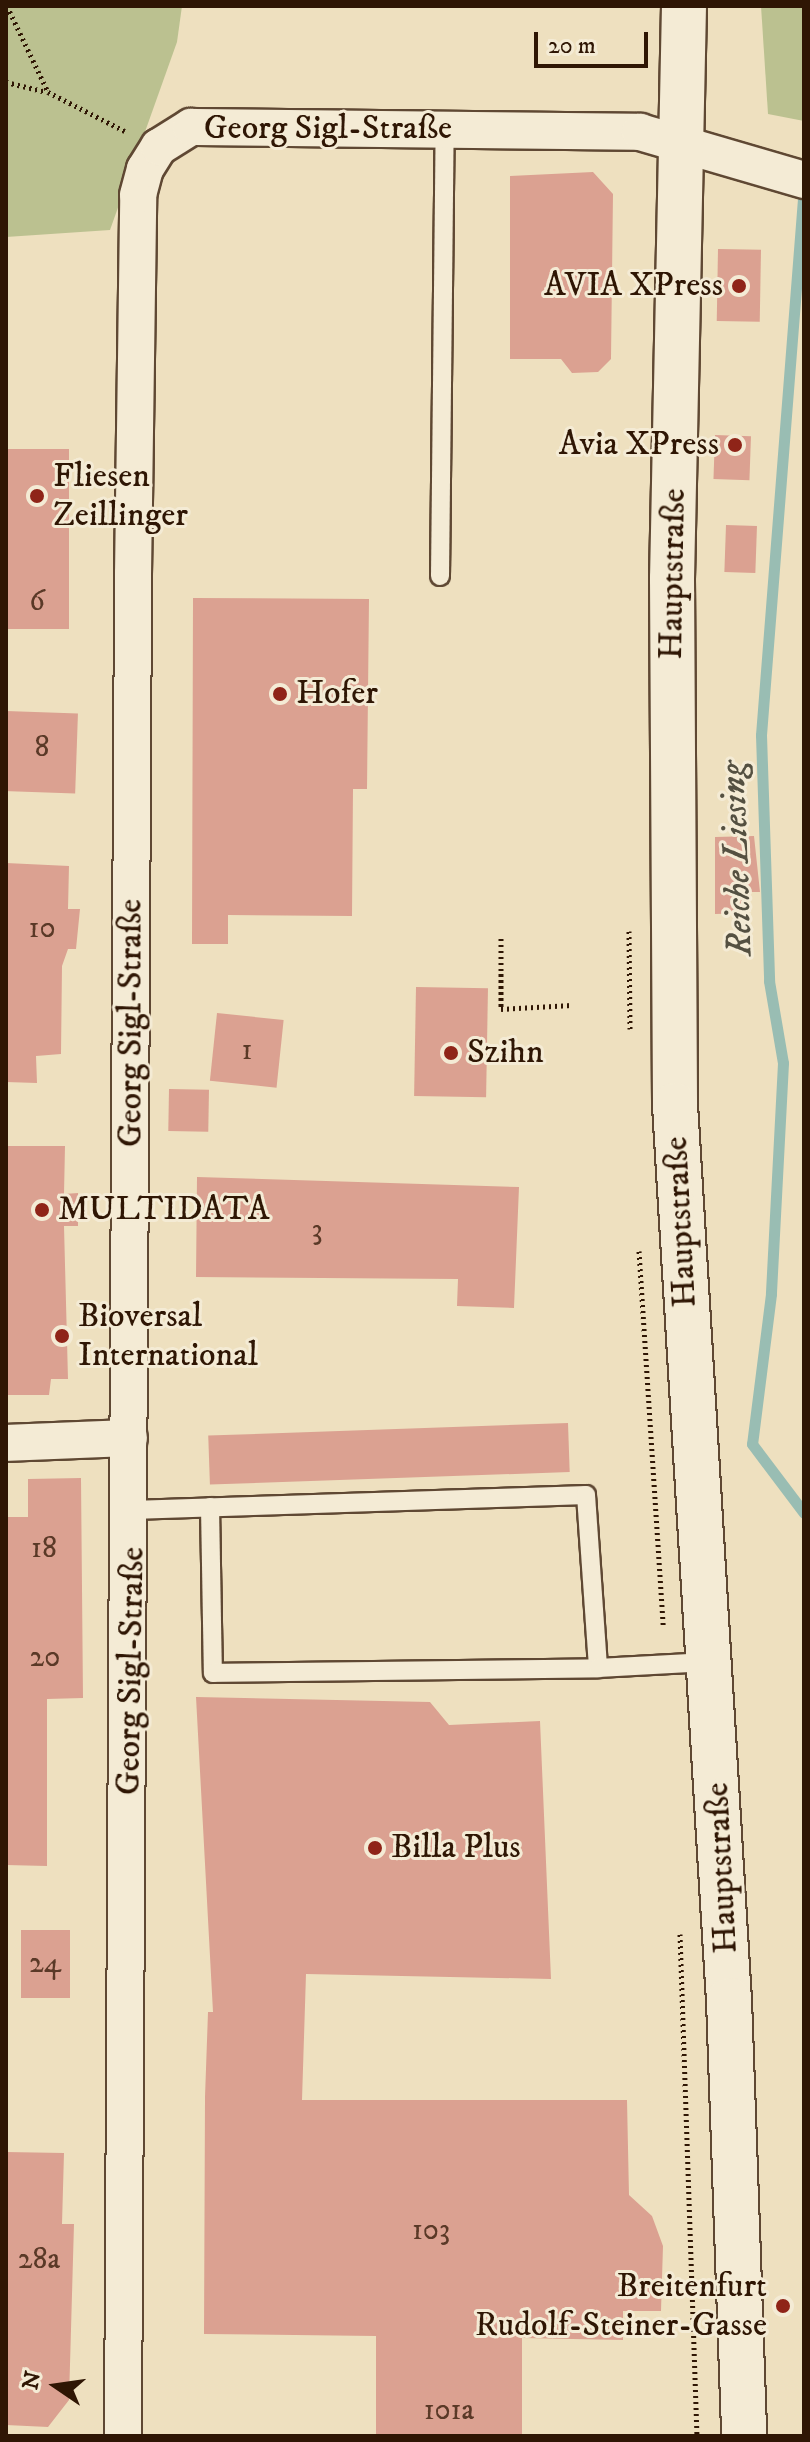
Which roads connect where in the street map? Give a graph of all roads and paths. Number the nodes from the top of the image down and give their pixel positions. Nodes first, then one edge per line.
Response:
1 (7, 6) edge
2 (684, 6) edge
3 (6, 82) edge
4 (48, 92) junction
5 (445, 130) junction
6 (684, 140) junction
7 (159, 147) junction
8 (804, 180) edge
9 (440, 576) dead end
10 (501, 938) dead end
11 (572, 1005) dead end
12 (129, 1438) junction
13 (6, 1443) edge
14 (210, 1507) junction
15 (133, 1510) junction
16 (711, 1662) junction
17 (598, 1668) junction
18 (123, 2436) edge
19 (744, 2436) edge

1 - 4 path
2 - 6 main road, Hauptstraße
3 - 4 path
4 - 7 path
5 - 6 street, Georg Sigl-Straße
5 - 7 street, Georg Sigl-Straße
5 - 9 lane
6 - 8 street, Georg Sigl-Straße
6 - 16 main road, Hauptstraße
7 - 12 street, Georg Sigl-Straße
10 - 11 path
12 - 13 street
12 - 15 street, Georg Sigl-Straße
14 - 15 lane
14 - 17 lane
14 - 17 lane
15 - 18 street, Georg Sigl-Straße
16 - 17 lane
16 - 19 main road, Hauptstraße

